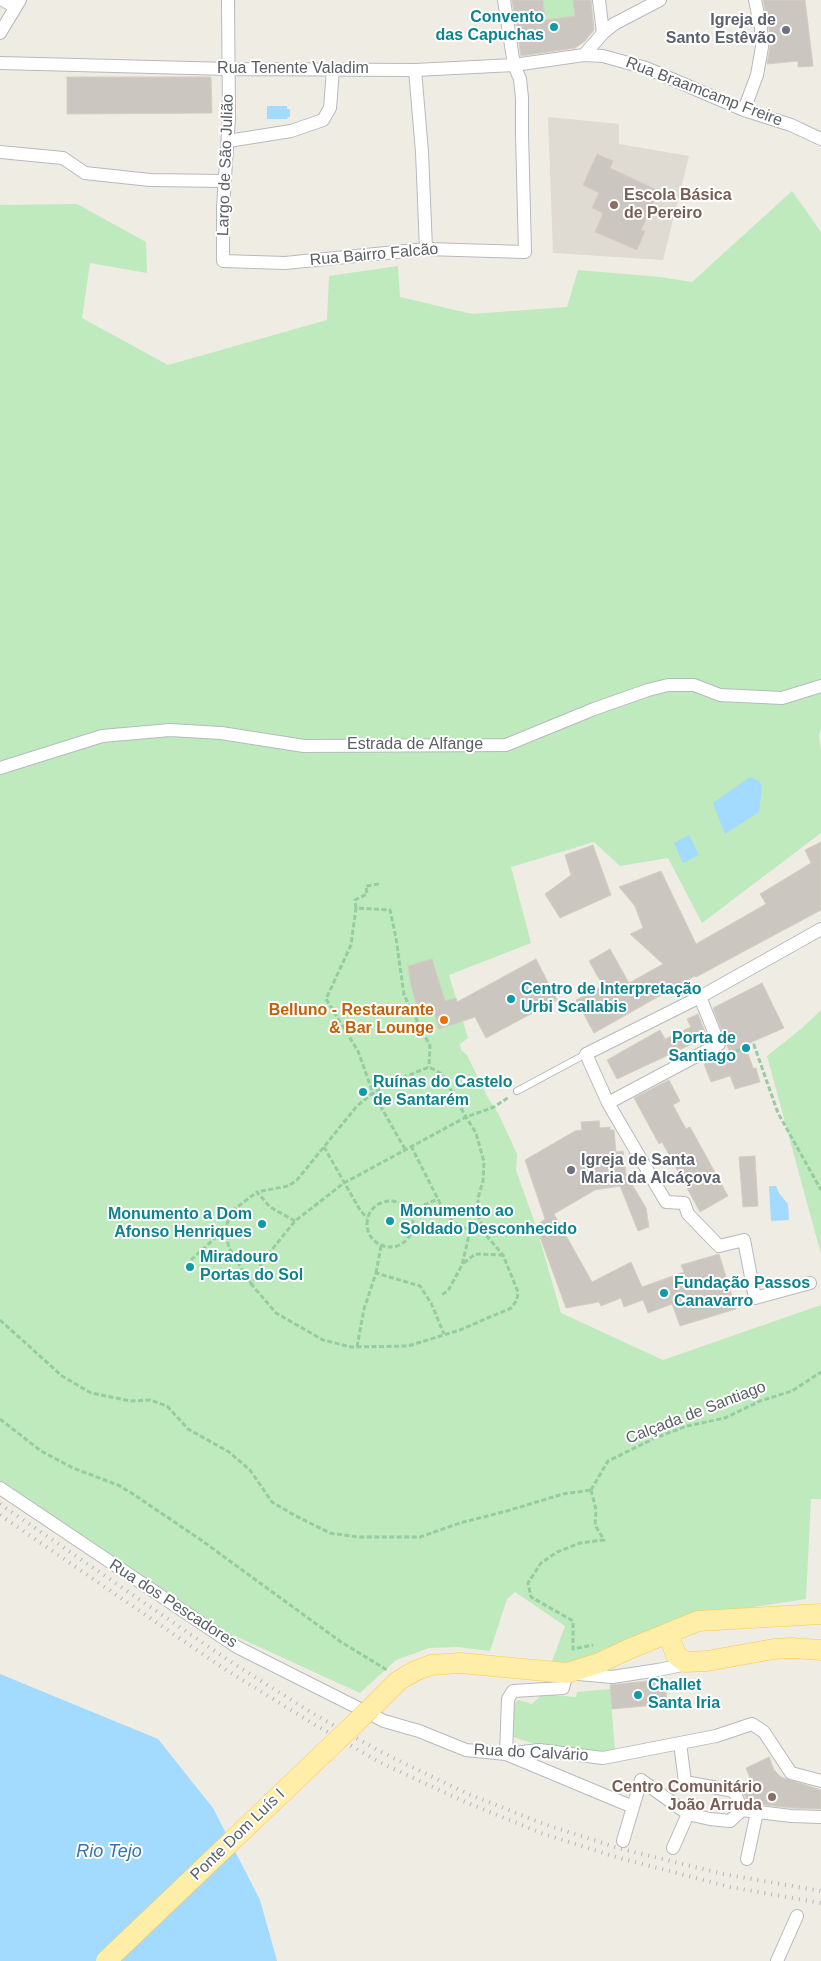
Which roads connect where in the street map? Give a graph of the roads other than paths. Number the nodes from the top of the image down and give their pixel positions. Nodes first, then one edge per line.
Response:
1 (3, 0) edge
2 (228, 0) edge
3 (504, 0) edge
4 (599, 0) edge
5 (660, 0) edge
6 (756, 0) edge
7 (17, 4) edge
8 (0, 33) edge
9 (603, 33) junction
10 (584, 55) junction
11 (0, 63) edge
12 (514, 65) junction
13 (229, 69) junction
14 (332, 70) junction
15 (415, 70) junction
16 (744, 110) junction
17 (821, 139) edge
18 (228, 141) junction
19 (0, 152) edge
20 (224, 181) junction
21 (426, 249) junction
22 (223, 261) joint
23 (821, 686) edge
24 (0, 768) edge
25 (821, 929) edge
26 (700, 998) junction
27 (586, 1054) junction
28 (517, 1091) road end
29 (608, 1103) junction
30 (810, 1283) dead end
31 (0, 1488) edge
32 (821, 1614) edge
33 (668, 1633) junction
34 (821, 1650) edge
35 (692, 1663) junction
36 (567, 1673) junction
37 (362, 1707) junction
38 (680, 1743) junction
39 (506, 1754) junction
40 (821, 1780) edge
41 (633, 1806) junction
42 (742, 1810) junction
43 (757, 1812) junction
44 (688, 1814) junction
45 (821, 1817) edge
46 (623, 1841) dead end
47 (673, 1848) dead end
48 (747, 1859) dead end
49 (797, 1916) dead end
50 (106, 1961) edge
51 (777, 1961) edge

1 - 7 street
2 - 13 street, Largo de São Julião
3 - 12 street
4 - 9 street
5 - 9 street
6 - 16 street
7 - 8 street
9 - 10 street
10 - 12 street, Rua Tenente Valadim
10 - 16 street, Rua Braamcamp Freire
11 - 13 street, Rua Tenente Valadim
12 - 15 street, Rua Tenente Valadim
12 - 21 street, Rua Bairro Falcão
13 - 14 street, Rua Tenente Valadim
13 - 18 street, Largo de São Julião
14 - 15 street, Rua Tenente Valadim
14 - 18 street
15 - 21 street
16 - 17 street, Rua Braamcamp Freire
18 - 20 street, Largo de São Julião
19 - 20 street
20 - 22 street, Largo de São Julião
21 - 22 street, Rua Bairro Falcão
23 - 24 street, Estrada de Alfange
25 - 26 street
26 - 27 street
26 - 29 street
27 - 28 lane
27 - 29 street
29 - 30 street
31 - 37 street, Rua dos Pescadores
32 - 33 main road
33 - 35 main road
33 - 36 main road
34 - 35 main road
35 - 36 street
36 - 37 main road, Ponte Dom Luís I
36 - 39 street
37 - 39 street, Rua do Calvário
37 - 50 main road, Ponte Dom Luís I, bridge
38 - 39 street, Rua do Calvário
38 - 40 street, Rua do Calvário
38 - 42 street
39 - 41 street
41 - 44 street
41 - 46 street
42 - 43 street
42 - 44 street
43 - 45 street
43 - 48 street
44 - 47 street
49 - 51 street

